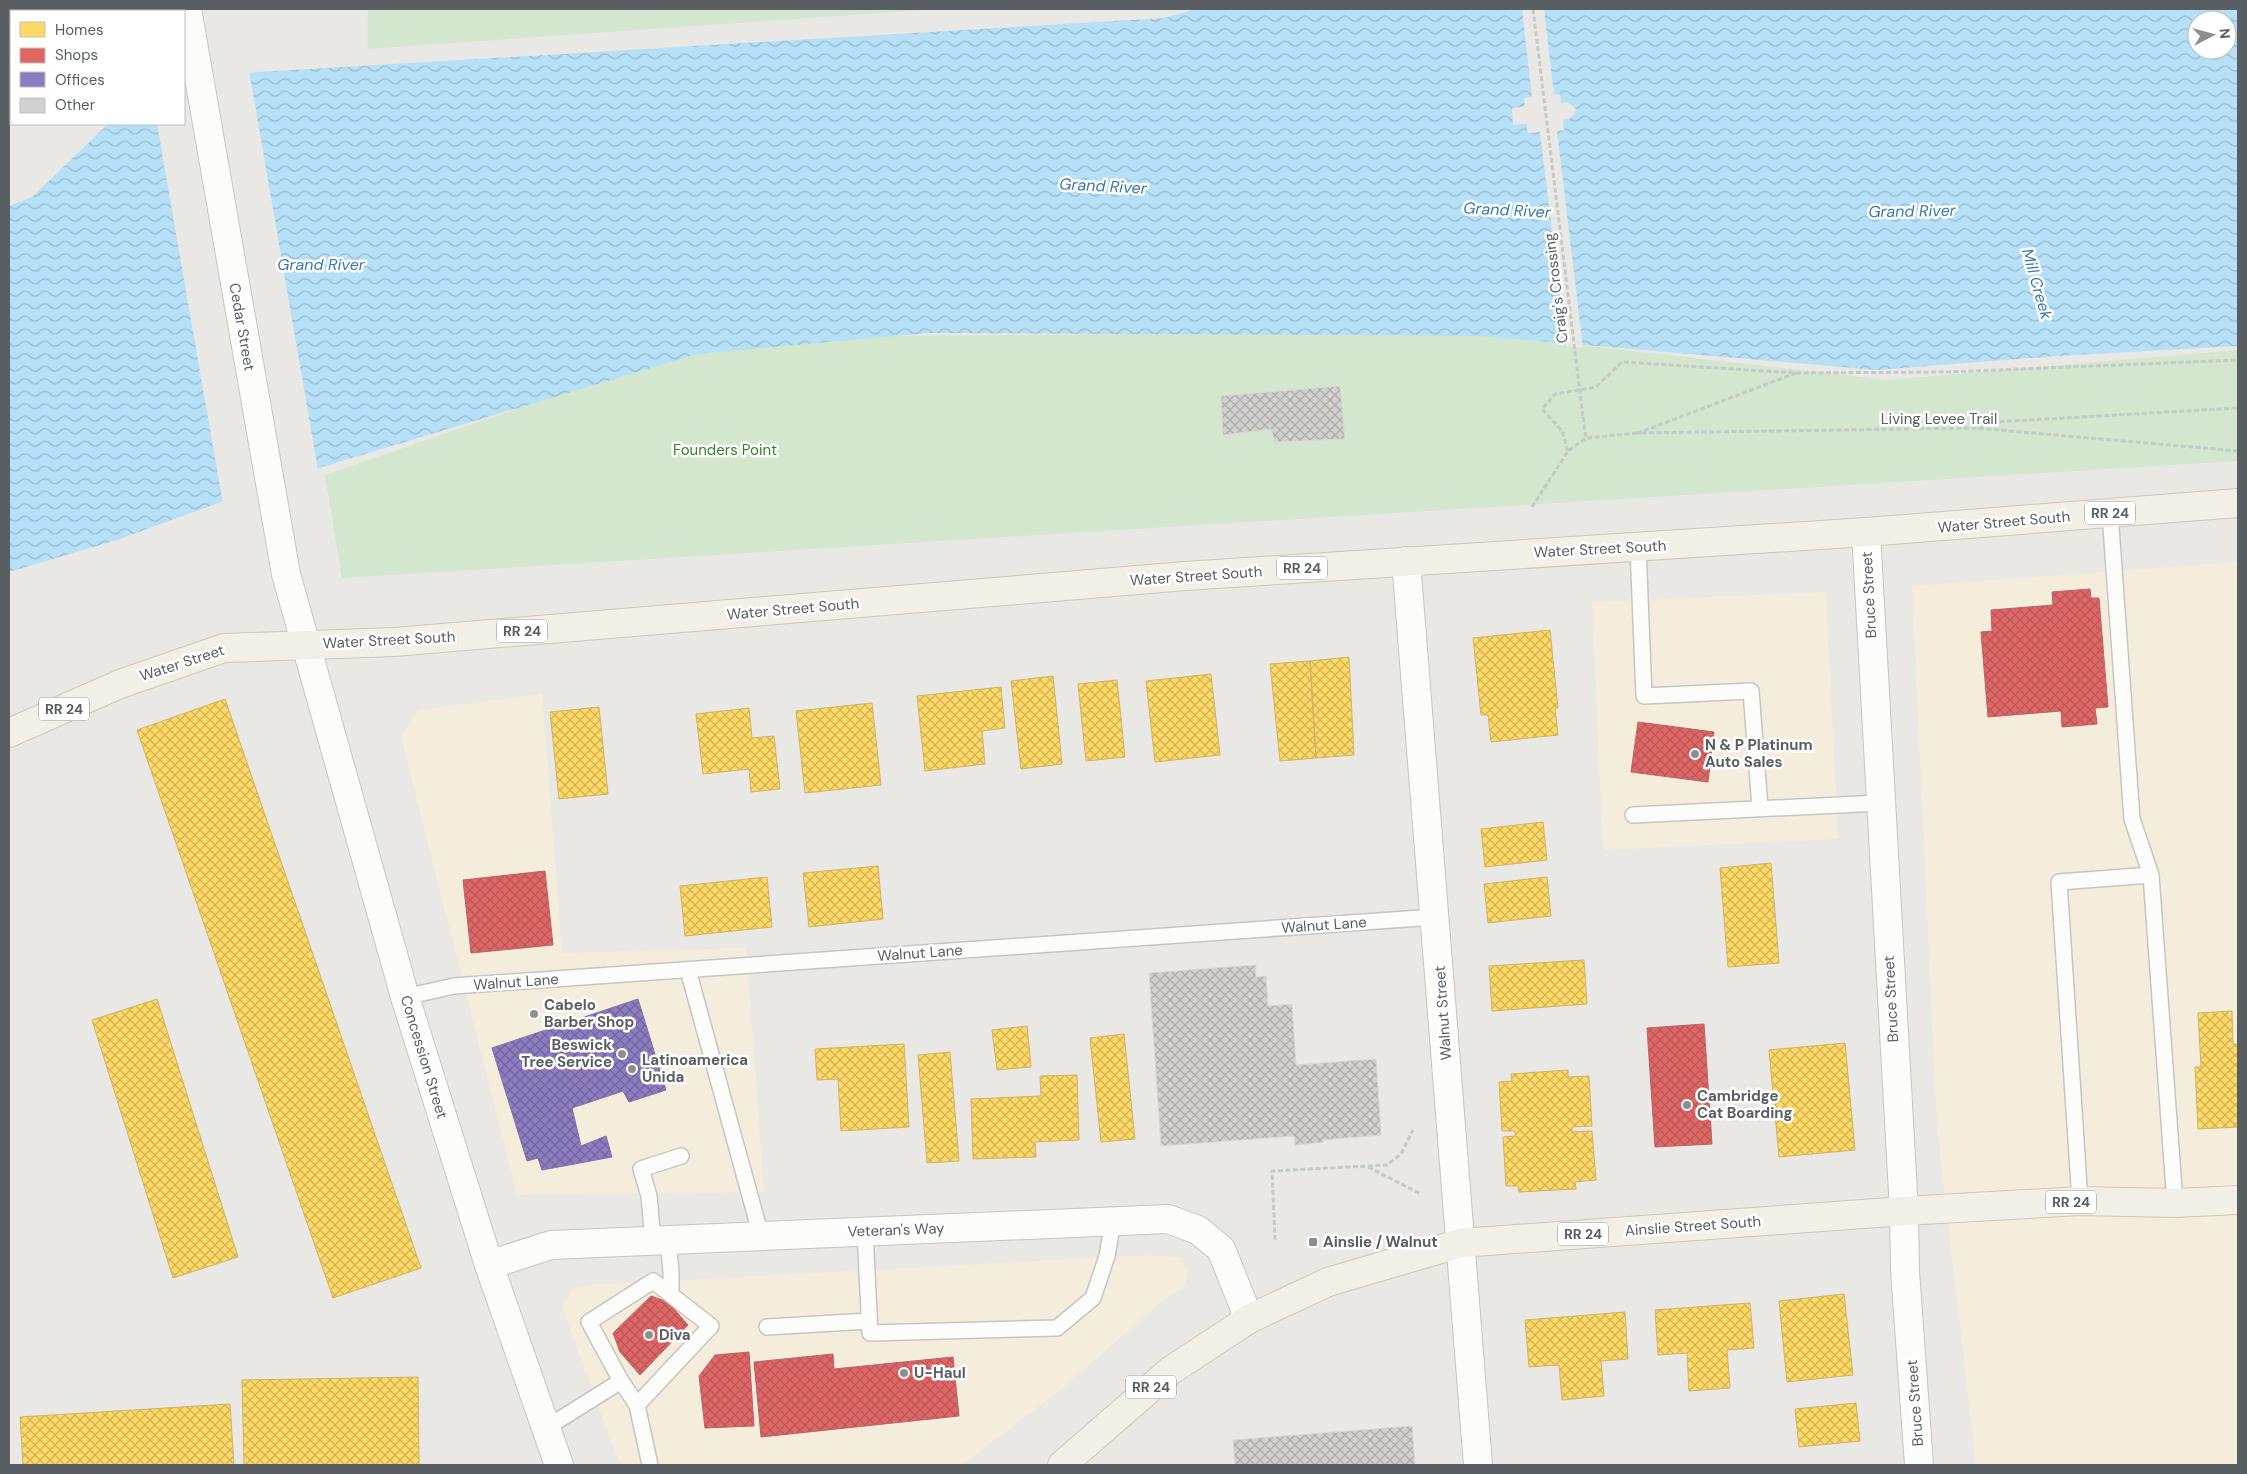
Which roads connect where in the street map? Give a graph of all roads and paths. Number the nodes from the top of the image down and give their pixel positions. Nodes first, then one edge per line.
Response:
1 (1533, 9) edge
2 (188, 11) edge
3 (2238, 360) edge
4 (1796, 373) junction
5 (2238, 408) edge
6 (1976, 428) junction
7 (1638, 433) junction
8 (1586, 438) junction
9 (2238, 451) edge
10 (1568, 452) junction
11 (2238, 503) edge
12 (1532, 506) dead end
13 (2110, 513) junction
14 (1866, 532) junction
15 (1638, 547) junction
16 (1406, 561) junction
17 (304, 643) junction
18 (9, 733) edge
19 (1880, 803) junction
20 (1760, 808) junction
21 (1633, 815) dead end
22 (2151, 875) junction
23 (1436, 917) junction
24 (688, 970) junction
25 (405, 997) junction
26 (1414, 1130) dead end
27 (681, 1156) dead end
28 (1368, 1167) junction
29 (1419, 1193) dead end
30 (2238, 1200) edge
31 (2080, 1201) junction
32 (2175, 1203) junction
33 (1904, 1211) junction
34 (1113, 1221) junction
35 (865, 1231) junction
36 (761, 1236) junction
37 (660, 1240) junction
38 (1275, 1240) dead end
39 (1461, 1243) junction
40 (489, 1265) junction
41 (670, 1295) junction
42 (1249, 1320) junction
43 (869, 1321) junction
44 (767, 1327) dead end
45 (621, 1381) junction
46 (637, 1405) junction
47 (546, 1428) junction
48 (559, 1465) edge
49 (650, 1465) edge
50 (1062, 1465) edge
51 (1478, 1465) edge
52 (1919, 1465) edge

1 - 8 path, Craig's Crossing, bridge
2 - 17 street, Cedar Street
3 - 4 path, Living Levee Trail
4 - 7 path, Living Levee Trail
4 - 10 path, Living Levee Trail
5 - 6 path
6 - 7 path, Living Levee Trail
6 - 9 path, Living Levee Trail
7 - 8 path, Living Levee Trail
8 - 10 path
10 - 12 path
11 - 13 main road, Water Street South / RR 24
13 - 14 main road, Water Street South / RR 24
13 - 22 lane
14 - 15 main road, Water Street South / RR 24
14 - 19 street, Bruce Street
15 - 16 main road, Water Street South / RR 24
15 - 20 lane
16 - 17 main road, Water Street South / RR 24
16 - 23 street, Walnut Street
17 - 18 main road, Water Street / RR 24
17 - 25 street, Concession Street
19 - 20 lane
19 - 33 street, Bruce Street
20 - 21 lane
22 - 31 lane
22 - 32 lane
23 - 24 lane, Walnut Lane
23 - 39 street, Walnut Street
24 - 25 lane, Walnut Lane
24 - 36 lane
25 - 40 street, Concession Street
26 - 28 path
27 - 37 lane
28 - 29 path
28 - 38 path
30 - 32 main road, Ainslie Street South / RR 24
31 - 32 main road, Ainslie Street South / RR 24
31 - 33 main road, Ainslie Street South / RR 24
33 - 39 main road, Ainslie Street South / RR 24
33 - 52 street, Bruce Street
34 - 35 street, Veteran's Way
34 - 42 street, Veteran's Way
34 - 43 lane
35 - 36 street, Veteran's Way
35 - 43 lane
36 - 37 street, Veteran's Way
37 - 40 street, Veteran's Way
37 - 41 lane
39 - 42 main road, Ainslie Street South / RR 24
39 - 51 street, Walnut Street
40 - 47 street, Concession Street
41 - 45 lane
41 - 46 lane
42 - 50 main road, Ainslie Street South / RR 24
43 - 44 lane
45 - 46 lane
45 - 47 lane
46 - 49 lane
47 - 48 street, Concession Street

